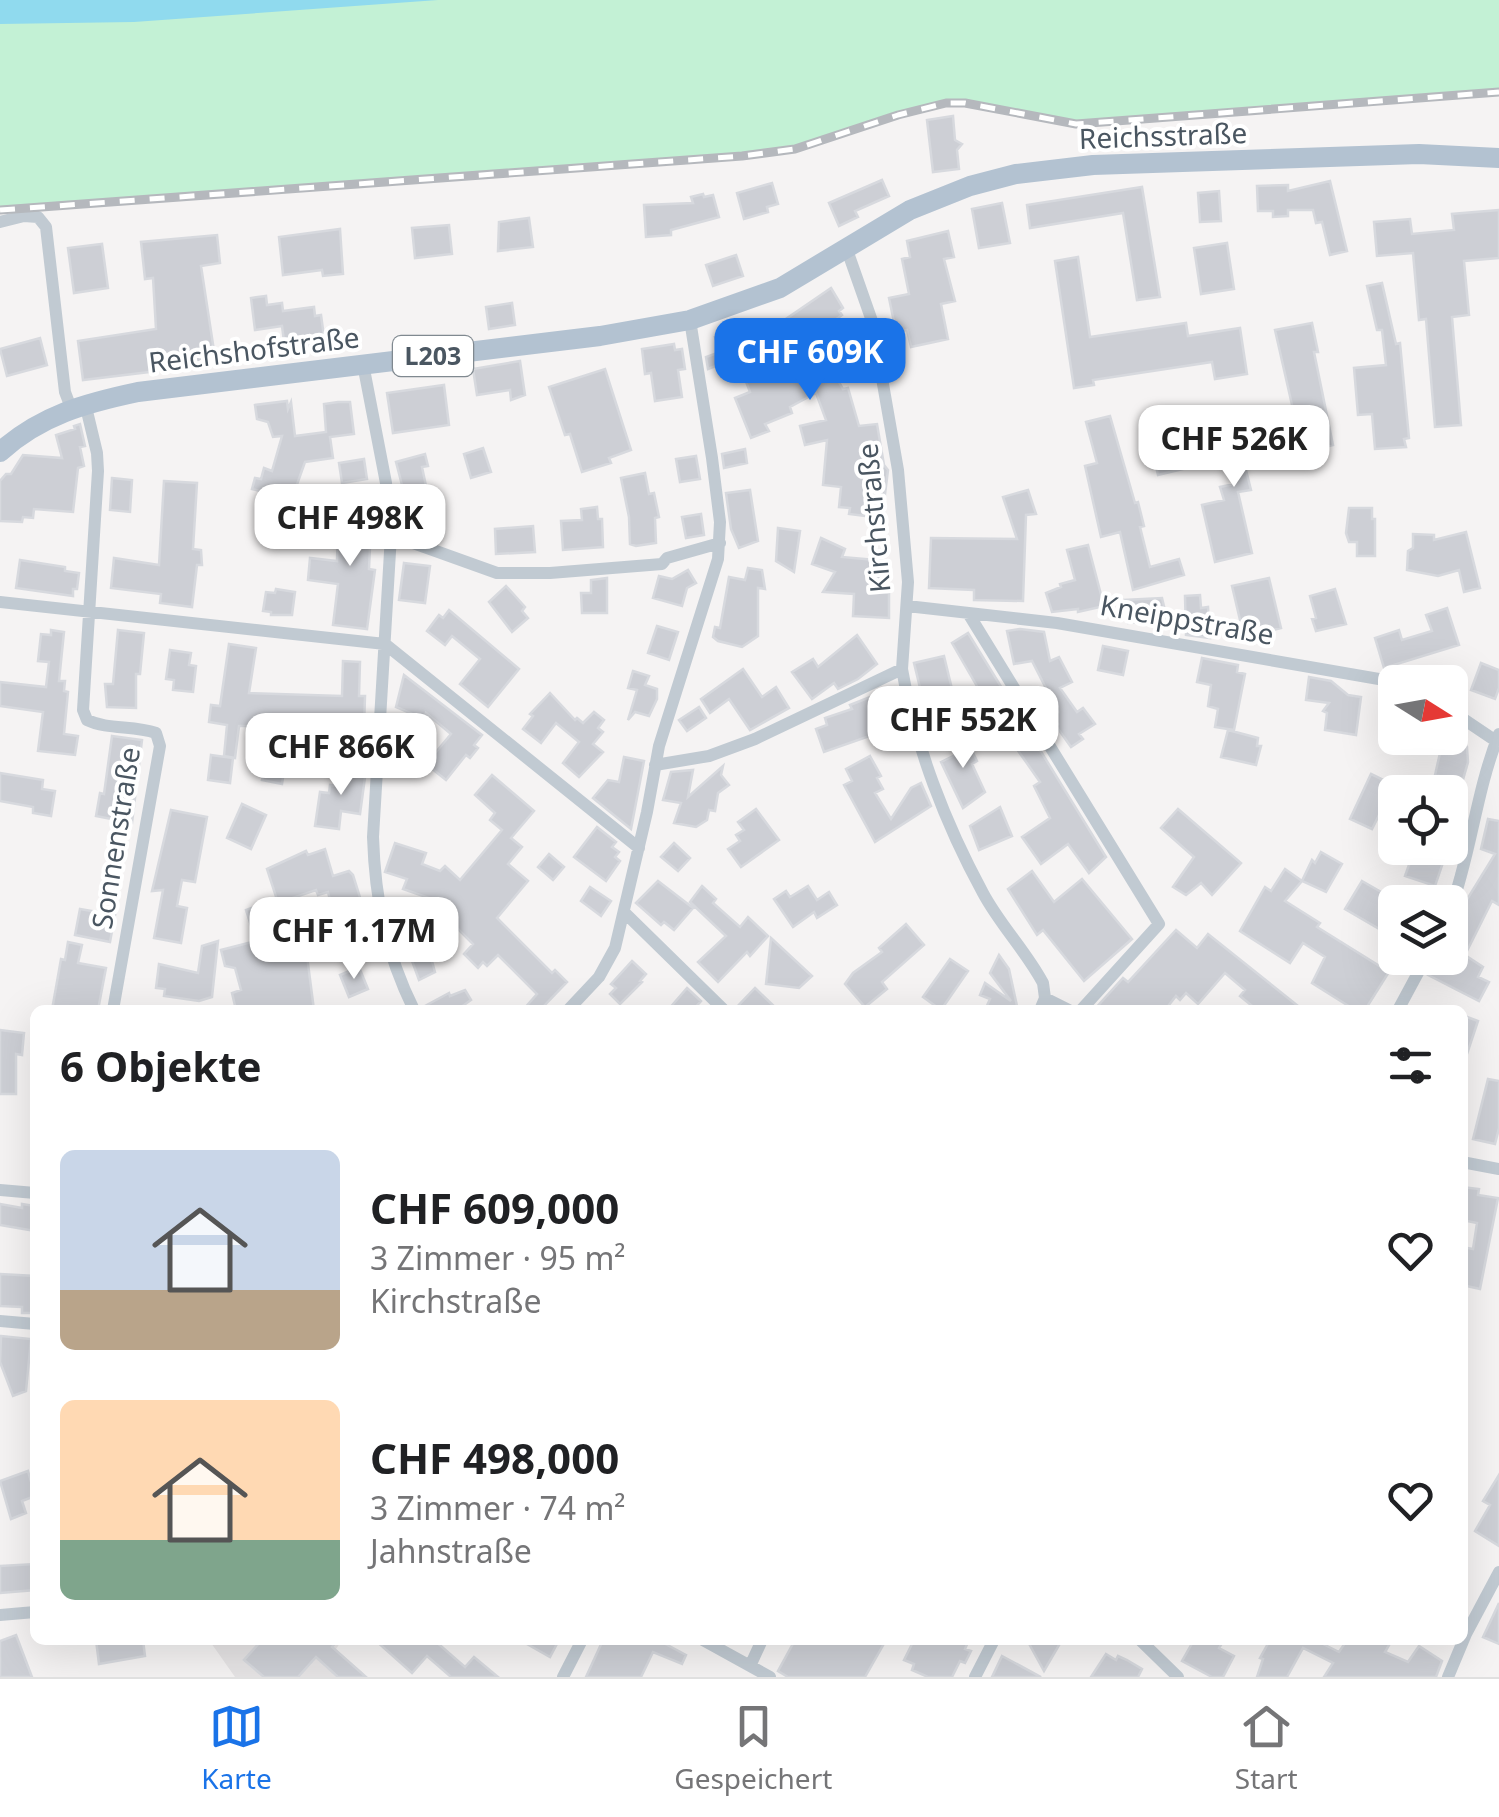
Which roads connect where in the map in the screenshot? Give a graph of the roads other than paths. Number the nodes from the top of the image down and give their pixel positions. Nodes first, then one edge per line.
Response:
1 (1499, 158) edge
2 (0, 222) edge
3 (846, 247) junction
4 (690, 320) junction
5 (362, 364) junction
6 (78, 406) junction
7 (0, 452) edge
8 (391, 535) junction
9 (720, 543) junction
10 (0, 602) edge
11 (907, 606) junction
12 (90, 613) junction
13 (968, 613) junction
14 (386, 644) junction
15 (902, 670) junction
16 (1378, 679) edge
17 (1468, 720) edge
18 (1498, 738) edge
19 (655, 764) junction
20 (639, 848) junction
21 (1459, 885) edge
22 (625, 913) junction
23 (1417, 975) edge
24 (1042, 1004) edge
25 (114, 1005) edge
26 (412, 1005) edge
27 (573, 1005) edge
28 (719, 1005) edge
29 (1085, 1005) edge
30 (1401, 1005) edge
31 (1468, 1163) edge
32 (1499, 1169) edge
33 (0, 1190) edge
34 (30, 1193) edge
35 (0, 1321) edge
36 (30, 1324) edge
37 (1499, 1572) edge
38 (30, 1612) edge
39 (0, 1615) edge
40 (1468, 1630) edge
41 (579, 1645) edge
42 (713, 1645) edge
43 (760, 1645) edge
44 (992, 1645) edge
45 (1145, 1645) edge
46 (1461, 1645) edge
47 (750, 1664) junction
48 (563, 1677) edge
49 (770, 1677) edge
50 (976, 1677) edge
51 (1178, 1677) edge
52 (1448, 1677) edge

1 - 3 main road, Reichsstraße / L203
2 - 6 street
3 - 4 main road, Reichshofstraße / L203
3 - 11 street, Kirchstraße
4 - 5 main road, Reichshofstraße / L203
4 - 9 street
5 - 6 main road, Reichshofstraße / L203
5 - 8 street
6 - 7 main road, Reichshofstraße / L203
6 - 12 street
8 - 9 street
8 - 14 street
9 - 19 street
10 - 12 street
11 - 13 street, Kneippstraße
11 - 15 street, Kirchstraße
12 - 14 street
12 - 25 street, Sonnenstraße
13 - 16 street, Kneippstraße
13 - 29 street
14 - 20 street
14 - 26 street
15 - 19 street
15 - 24 street, Kirchstraße
17 - 18 street
18 - 21 street
19 - 20 street
20 - 22 street
22 - 27 street
22 - 28 street
23 - 30 street
31 - 32 street
33 - 34 street
35 - 36 street
37 - 40 street
38 - 39 street
41 - 48 street
42 - 47 street
43 - 47 street
44 - 50 street
45 - 51 street
46 - 52 street
47 - 49 street

